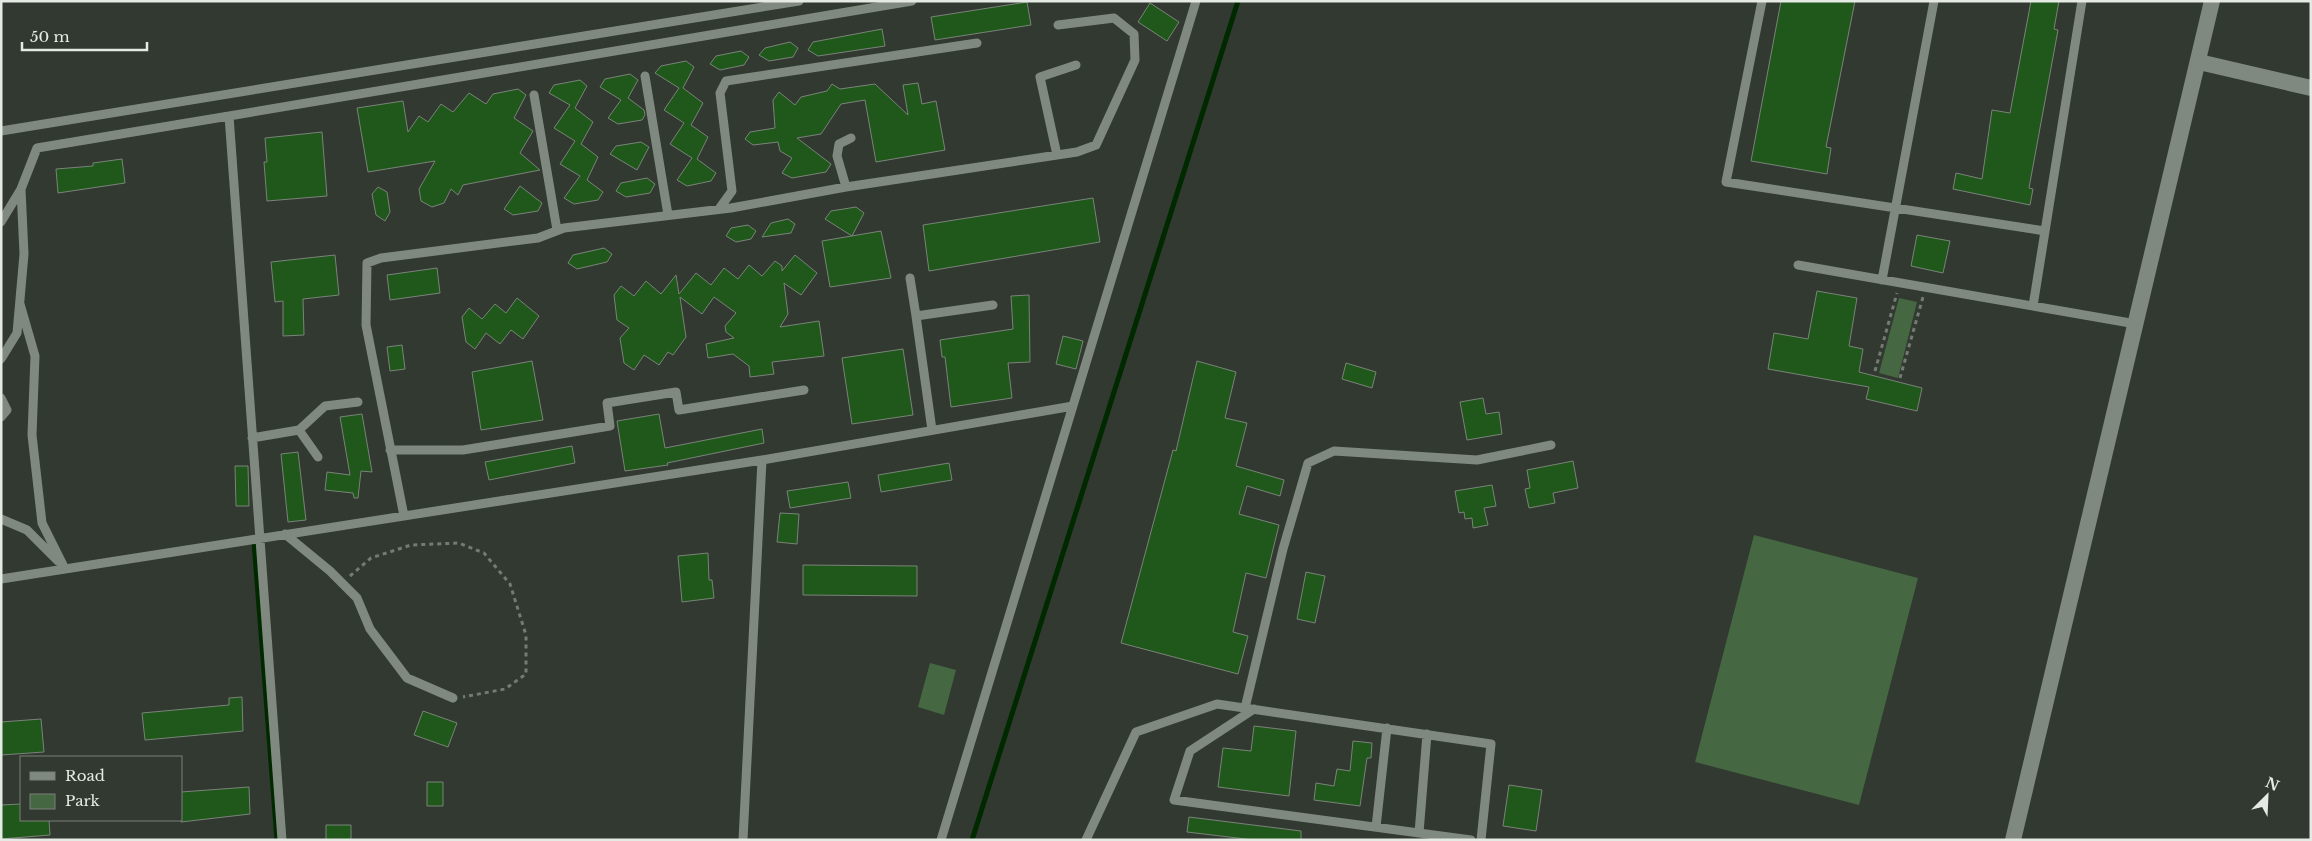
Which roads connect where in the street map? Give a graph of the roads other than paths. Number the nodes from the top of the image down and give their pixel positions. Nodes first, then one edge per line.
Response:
1 (798, 1) edge
2 (912, 1) edge
3 (1196, 1) edge
4 (1762, 1) edge
5 (1934, 1) edge
6 (2082, 1) edge
7 (2212, 1) edge
8 (1058, 25) dead end
9 (977, 43) dead end
10 (2199, 62) junction
11 (1076, 65) dead end
12 (645, 76) dead end
13 (2311, 88) edge
14 (534, 95) dead end
15 (228, 116) junction
16 (1, 131) edge
17 (851, 138) dead end
18 (1057, 154) junction
19 (846, 187) junction
20 (22, 188) junction
21 (1895, 208) junction
22 (719, 209) junction
23 (668, 215) junction
24 (1, 222) edge
25 (557, 230) junction
26 (2045, 231) junction
27 (1798, 266) dead end
28 (910, 278) dead end
29 (1882, 280) junction
30 (20, 304) junction
31 (993, 305) dead end
32 (2033, 306) junction
33 (916, 316) junction
34 (2136, 324) junction
35 (1, 359) edge
36 (804, 390) dead end
37 (1, 398) edge
38 (358, 402) dead end
39 (1073, 406) junction
40 (1, 417) edge
41 (299, 430) junction
42 (932, 430) junction
43 (252, 438) junction
44 (1551, 444) dead end
45 (390, 450) junction
46 (318, 457) dead end
47 (762, 460) junction
48 (404, 516) junction
49 (1, 519) edge
50 (285, 534) junction
51 (259, 538) junction
52 (65, 568) junction
53 (1, 579) edge
54 (453, 698) road end
55 (1250, 709) junction
56 (1387, 728) junction
57 (1426, 734) junction
58 (1376, 827) junction
59 (1419, 833) junction
60 (282, 840) edge
61 (743, 840) edge
62 (941, 840) edge
63 (1086, 840) edge
64 (1471, 840) edge
65 (1481, 840) edge
66 (2013, 840) edge

1 - 16 lane
2 - 15 lane
3 - 39 lane
4 - 21 lane
5 - 21 lane
6 - 26 lane
7 - 10 street
8 - 18 lane
9 - 22 lane
10 - 13 street
10 - 34 street
11 - 18 lane
12 - 23 lane
14 - 25 lane
15 - 20 lane
15 - 43 lane
17 - 19 lane
18 - 19 lane
19 - 22 lane
20 - 24 lane
20 - 30 lane
21 - 26 lane
21 - 29 lane
22 - 23 lane
23 - 25 lane
25 - 45 lane
26 - 32 lane
27 - 29 lane
28 - 33 lane
29 - 32 lane
30 - 35 lane
30 - 52 lane
31 - 33 lane
32 - 34 lane
33 - 42 lane
34 - 66 street
36 - 45 lane
37 - 40 lane
38 - 41 lane
39 - 42 lane
39 - 62 lane
41 - 43 lane
41 - 46 lane
42 - 47 lane
43 - 51 lane
44 - 55 lane
45 - 48 lane
47 - 48 lane
47 - 61 lane
48 - 50 lane
49 - 52 lane
50 - 51 lane
50 - 54 lane
51 - 52 lane
51 - 60 lane
52 - 53 lane
55 - 56 lane
55 - 58 lane
55 - 63 lane
56 - 57 lane
56 - 58 lane
57 - 59 lane
57 - 65 lane
58 - 59 lane
59 - 64 lane

